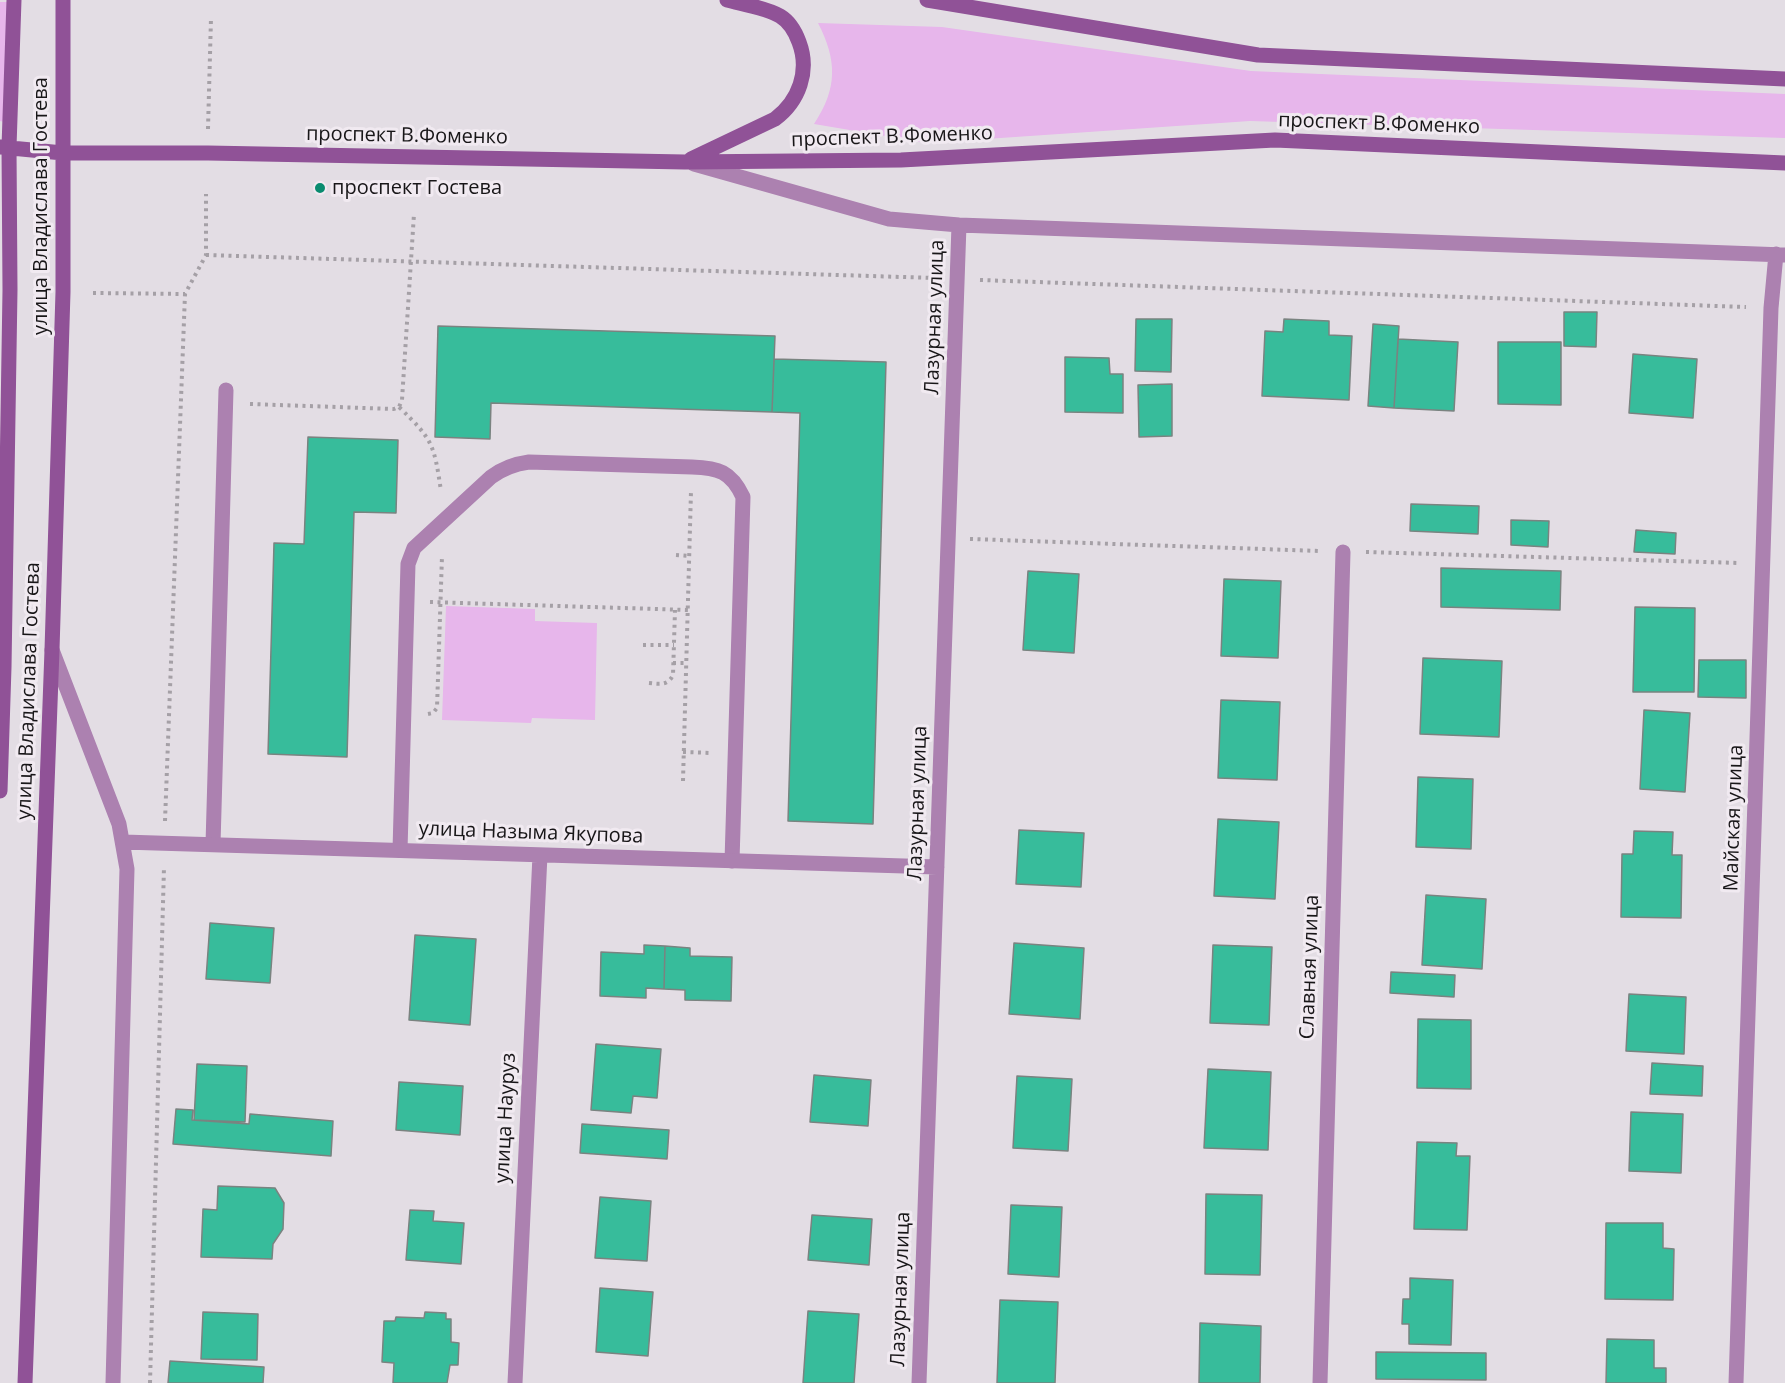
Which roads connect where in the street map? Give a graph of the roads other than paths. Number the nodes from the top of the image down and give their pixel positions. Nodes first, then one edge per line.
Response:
1 (14, 0) edge
2 (63, 0) edge
3 (727, 0) edge
4 (927, 0) edge
5 (1785, 79) edge
6 (4, 147) edge
7 (63, 153) junction
8 (685, 162) junction
9 (1785, 163) edge
10 (959, 225) junction
11 (1781, 254) edge
12 (226, 397) road end
13 (1342, 552) dead end
14 (52, 650) junction
15 (2, 673) edge
16 (0, 791) edge
17 (123, 842) junction
18 (213, 844) junction
19 (400, 850) junction
20 (540, 855) junction
21 (732, 861) junction
22 (937, 867) junction
23 (25, 1383) edge
24 (114, 1383) edge
25 (515, 1383) edge
26 (919, 1383) edge
27 (1320, 1383) edge
28 (1736, 1383) edge

1 - 6 main road, улица Владислава Гостева
2 - 7 main road, улица Владислава Гостева
3 - 8 main road
4 - 5 main road
6 - 7 main road, проспект В.Фоменко
6 - 15 main road, улица Владислава Гостева
7 - 8 main road, проспект В.Фоменко
7 - 14 main road, улица Владислава Гостева
8 - 9 main road, проспект В.Фоменко
8 - 10 street
10 - 11 street
10 - 22 street, Лазурная улица
11 - 28 street, Майская улица
12 - 18 street
13 - 27 street, Славная улица
14 - 17 street
14 - 23 main road, улица Владислава Гостева
15 - 16 main road, улица Владислава Гостева
17 - 18 street, улица Назыма Якупова
17 - 24 street
18 - 19 street, улица Назыма Якупова
19 - 20 street, улица Назыма Якупова
19 - 21 street
20 - 21 street, улица Назыма Якупова
20 - 25 street, улица Науруз
21 - 22 street, улица Назыма Якупова
22 - 26 street, Лазурная улица

